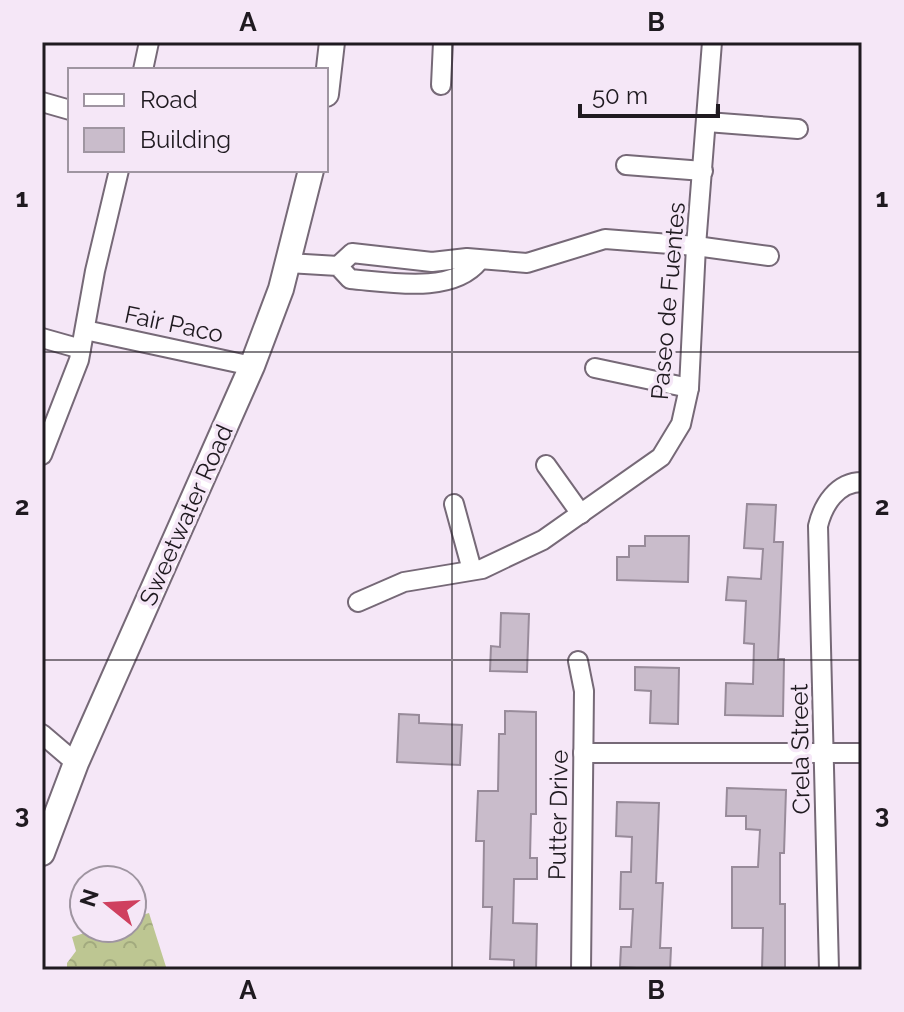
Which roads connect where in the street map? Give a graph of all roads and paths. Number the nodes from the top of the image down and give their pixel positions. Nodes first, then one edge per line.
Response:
1 (149, 42) edge
2 (332, 42) edge
3 (443, 42) edge
4 (712, 42) edge
5 (143, 68) edge
6 (328, 77) edge
7 (441, 85) dead end
8 (42, 102) edge
9 (68, 109) edge
10 (707, 122) junction
11 (798, 129) dead end
12 (626, 165) dead end
13 (703, 171) junction
14 (119, 172) edge
15 (311, 172) edge
16 (696, 246) junction
17 (769, 256) dead end
18 (288, 263) junction
19 (85, 330) junction
20 (42, 338) edge
21 (81, 349) junction
22 (252, 366) junction
23 (595, 368) dead end
24 (689, 388) junction
25 (42, 455) edge
26 (546, 465) dead end
27 (862, 482) edge
28 (454, 504) dead end
29 (581, 514) junction
30 (472, 570) junction
31 (358, 602) dead end
32 (578, 661) dead end
33 (42, 734) edge
34 (824, 752) junction
35 (583, 753) junction
36 (862, 753) edge
37 (76, 763) junction
38 (42, 853) edge
39 (581, 970) edge
40 (829, 970) edge

1 - 5 street
2 - 6 main road
3 - 7 street
4 - 10 street, Paseo de Fuentes
8 - 9 street
10 - 11 street
10 - 13 street, Paseo de Fuentes
12 - 13 street
13 - 16 street, Paseo de Fuentes
14 - 19 street
15 - 18 main road, Sweetwater Road
16 - 17 street
16 - 18 street
16 - 24 street, Paseo de Fuentes
18 - 22 main road, Sweetwater Road
19 - 21 street
19 - 22 street, Fair Paco
20 - 21 street
21 - 25 street
22 - 37 main road, Sweetwater Road
23 - 24 street
24 - 29 street, Paseo de Fuentes
26 - 29 street
27 - 34 street, Crela Street
28 - 30 street
29 - 30 street, Paseo de Fuentes
30 - 31 street, Paseo de Fuentes
32 - 35 street, Putter Drive
33 - 37 street
34 - 35 street
34 - 36 street
34 - 40 street, Crela Street
35 - 39 street, Putter Drive
37 - 38 main road, Sweetwater Road

